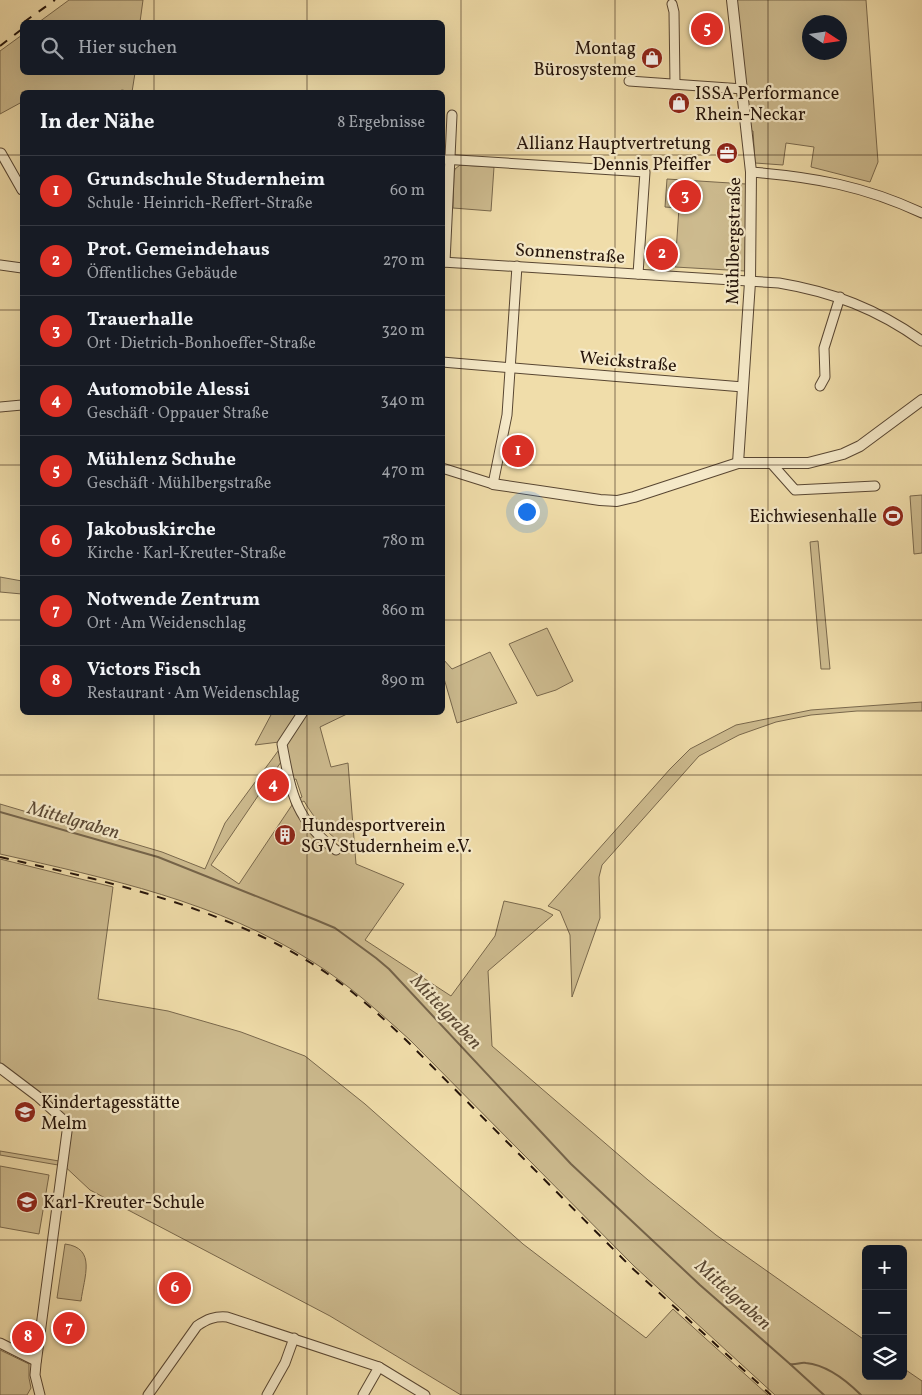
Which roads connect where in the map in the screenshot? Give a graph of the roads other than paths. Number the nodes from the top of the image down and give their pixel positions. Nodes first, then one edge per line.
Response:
1 (732, 0) edge
2 (672, 4) dead end
3 (629, 81) dead end
4 (675, 84) junction
5 (743, 89) junction
6 (452, 115) dead end
7 (1, 153) dead end
8 (446, 159) edge
9 (751, 172) junction
10 (20, 186) edge
11 (445, 210) edge
12 (922, 213) edge
13 (445, 262) edge
14 (0, 265) edge
15 (517, 266) junction
16 (20, 268) edge
17 (638, 274) junction
18 (750, 282) junction
19 (840, 297) junction
20 (922, 341) edge
21 (445, 362) edge
22 (510, 367) junction
23 (820, 386) dead end
24 (743, 387) junction
25 (922, 400) edge
26 (20, 405) edge
27 (0, 407) edge
28 (738, 463) junction
29 (771, 463) junction
30 (445, 469) edge
31 (493, 484) junction
32 (875, 486) dead end
33 (301, 715) edge
34 (336, 850) dead end
35 (0, 1068) edge
36 (294, 1338) junction
37 (0, 1343) edge
38 (36, 1361) junction
39 (379, 1367) junction
40 (40, 1395) edge
41 (148, 1395) edge
42 (267, 1395) edge
43 (363, 1395) edge
44 (425, 1395) edge

1 - 5 street, Mühlbergstraße
2 - 4 street
3 - 4 street
4 - 5 street
5 - 9 street, Mühlbergstraße
6 - 8 street
7 - 10 street
8 - 11 street
8 - 17 street
9 - 12 street
9 - 18 street, Mühlbergstraße
13 - 15 street, Sonnenstraße
14 - 16 street
15 - 17 street, Sonnenstraße
15 - 22 street
17 - 18 street, Sonnenstraße
18 - 19 street, Sonnenstraße
18 - 24 street, Mühlbergstraße
19 - 20 street, Sonnenstraße
19 - 23 street
21 - 22 street, Weickstraße
22 - 24 street, Weickstraße
22 - 31 street
24 - 28 street, Mühlbergstraße
25 - 29 street
26 - 27 street
28 - 29 street
28 - 31 street
29 - 32 street
30 - 31 street
33 - 34 street
35 - 38 street
36 - 39 street
36 - 41 street
36 - 42 street
37 - 38 street
38 - 40 street
39 - 43 street
39 - 44 street

